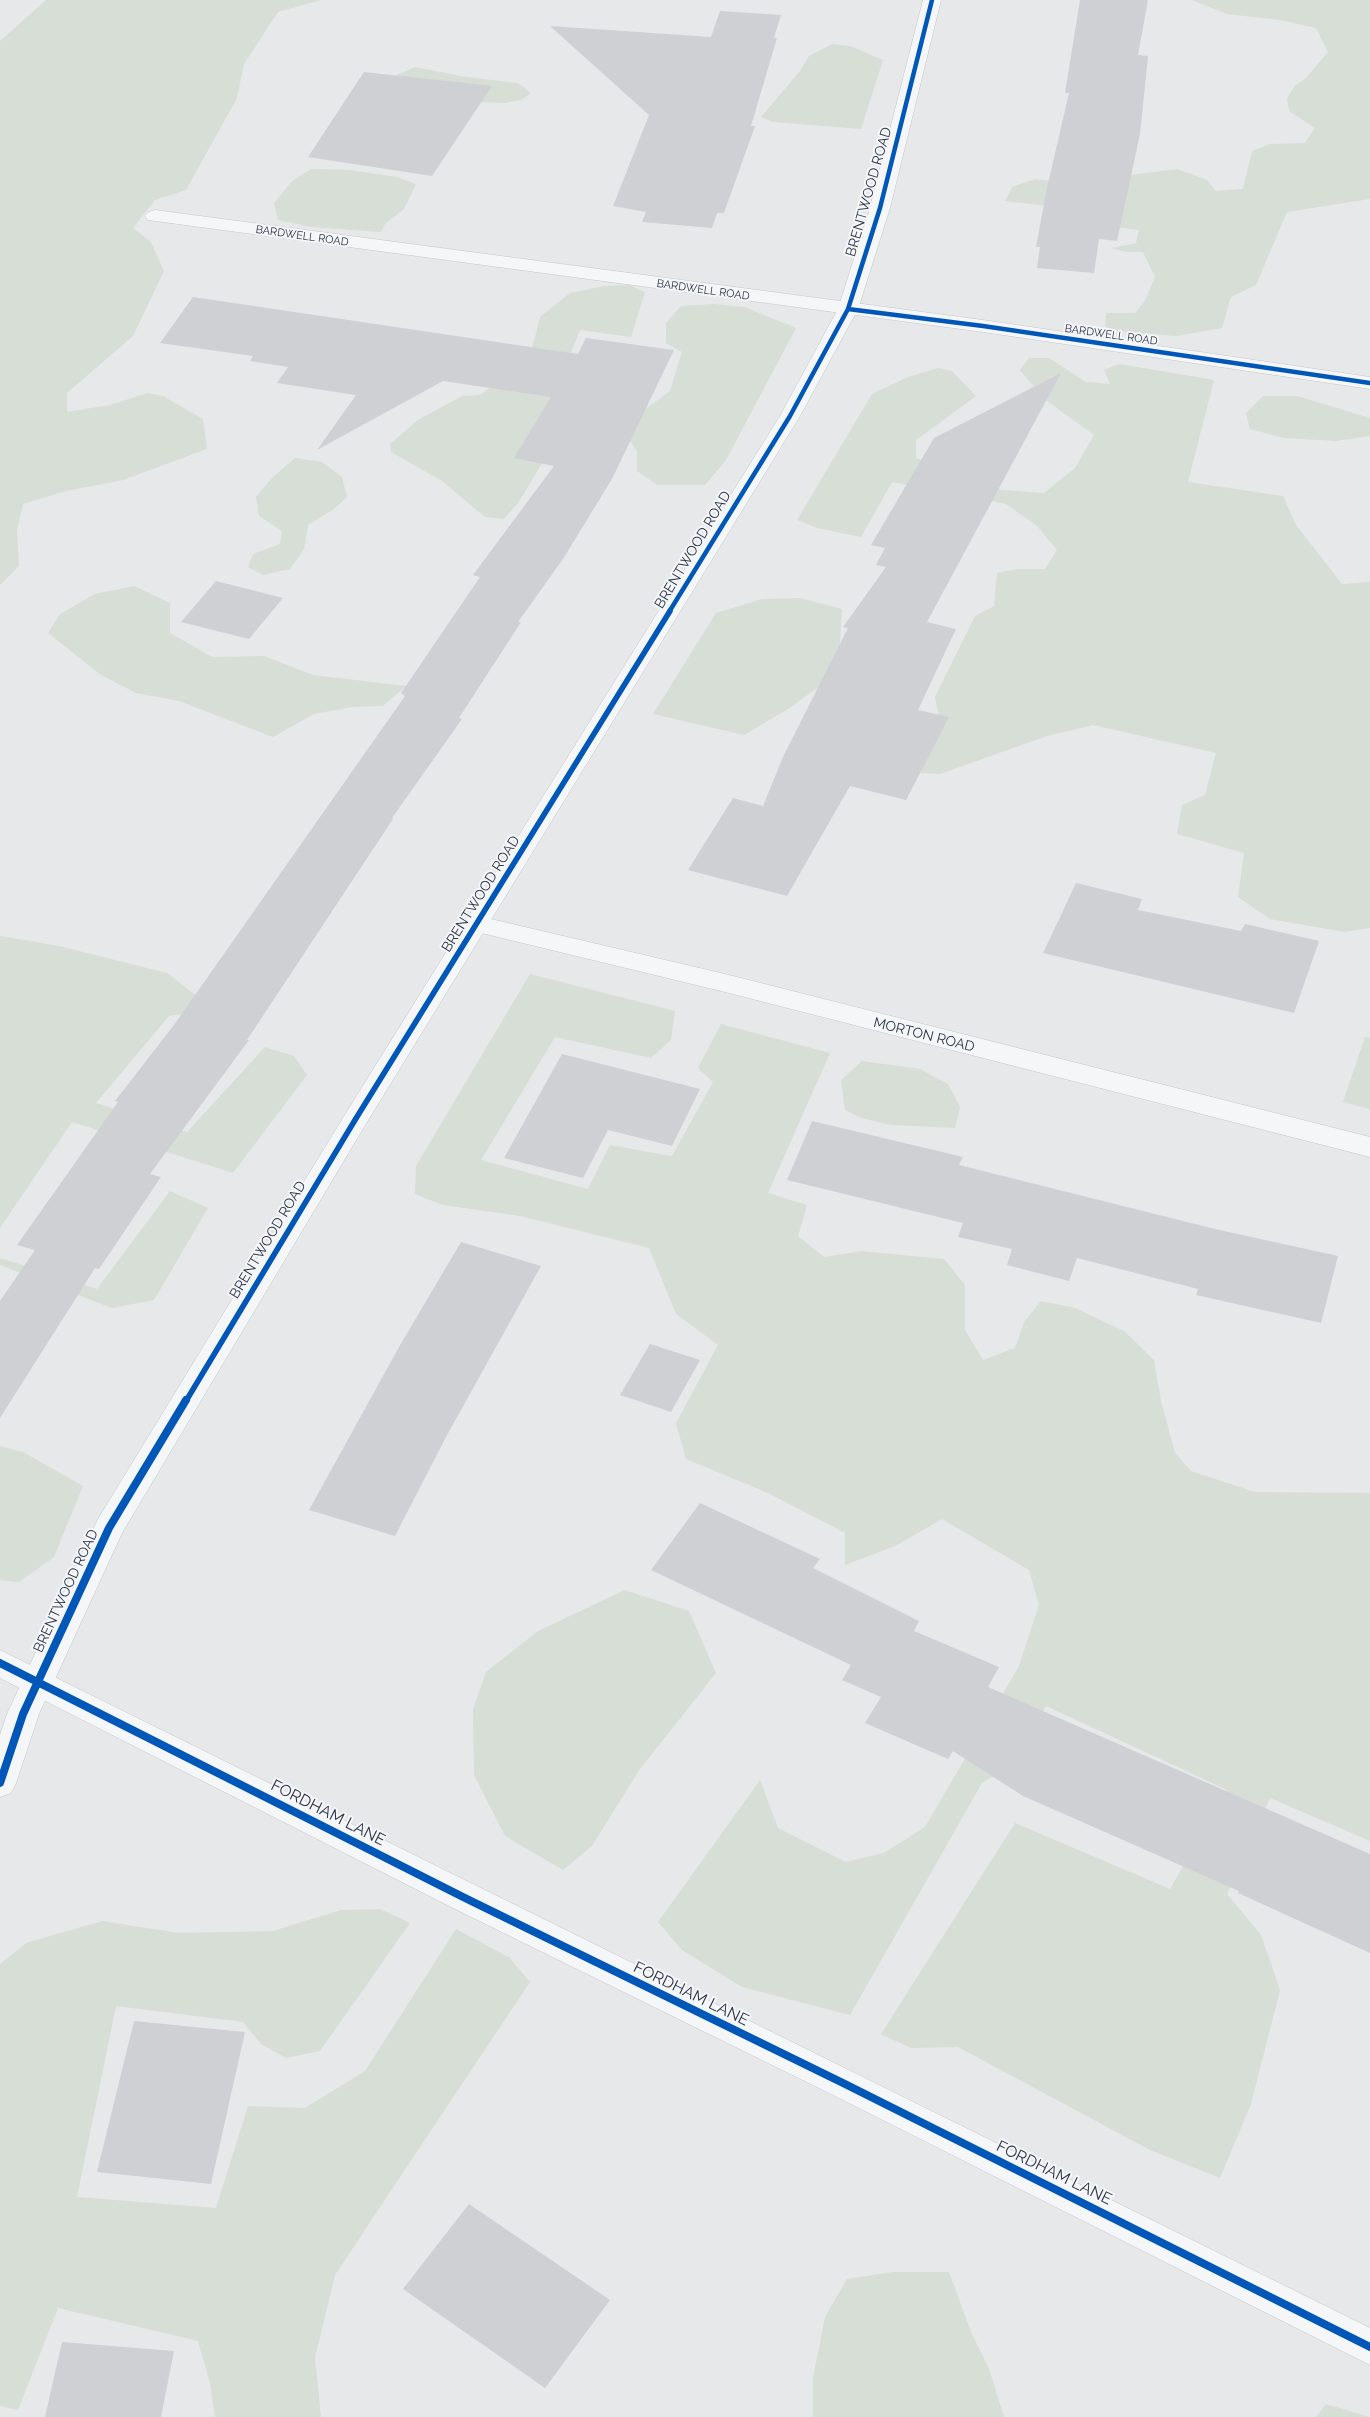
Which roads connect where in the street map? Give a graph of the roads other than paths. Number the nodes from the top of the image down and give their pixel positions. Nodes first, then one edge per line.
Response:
1 (932, 0) edge
2 (155, 216) dead end
3 (848, 309) junction
4 (1370, 382) edge
5 (478, 924) junction
6 (1370, 1147) edge
7 (0, 1663) edge
8 (38, 1682) junction
9 (0, 1782) edge
10 (1370, 2347) edge

1 - 3 street, BRENTWOOD ROAD
2 - 3 street, BARDWELL ROAD
3 - 4 street, BARDWELL ROAD
3 - 5 street, BRENTWOOD ROAD
5 - 6 street, MORTON ROAD
5 - 8 street, BRENTWOOD ROAD
7 - 8 street, FORDHAM LANE
8 - 9 street, BRENTWOOD ROAD
8 - 10 street, FORDHAM LANE

